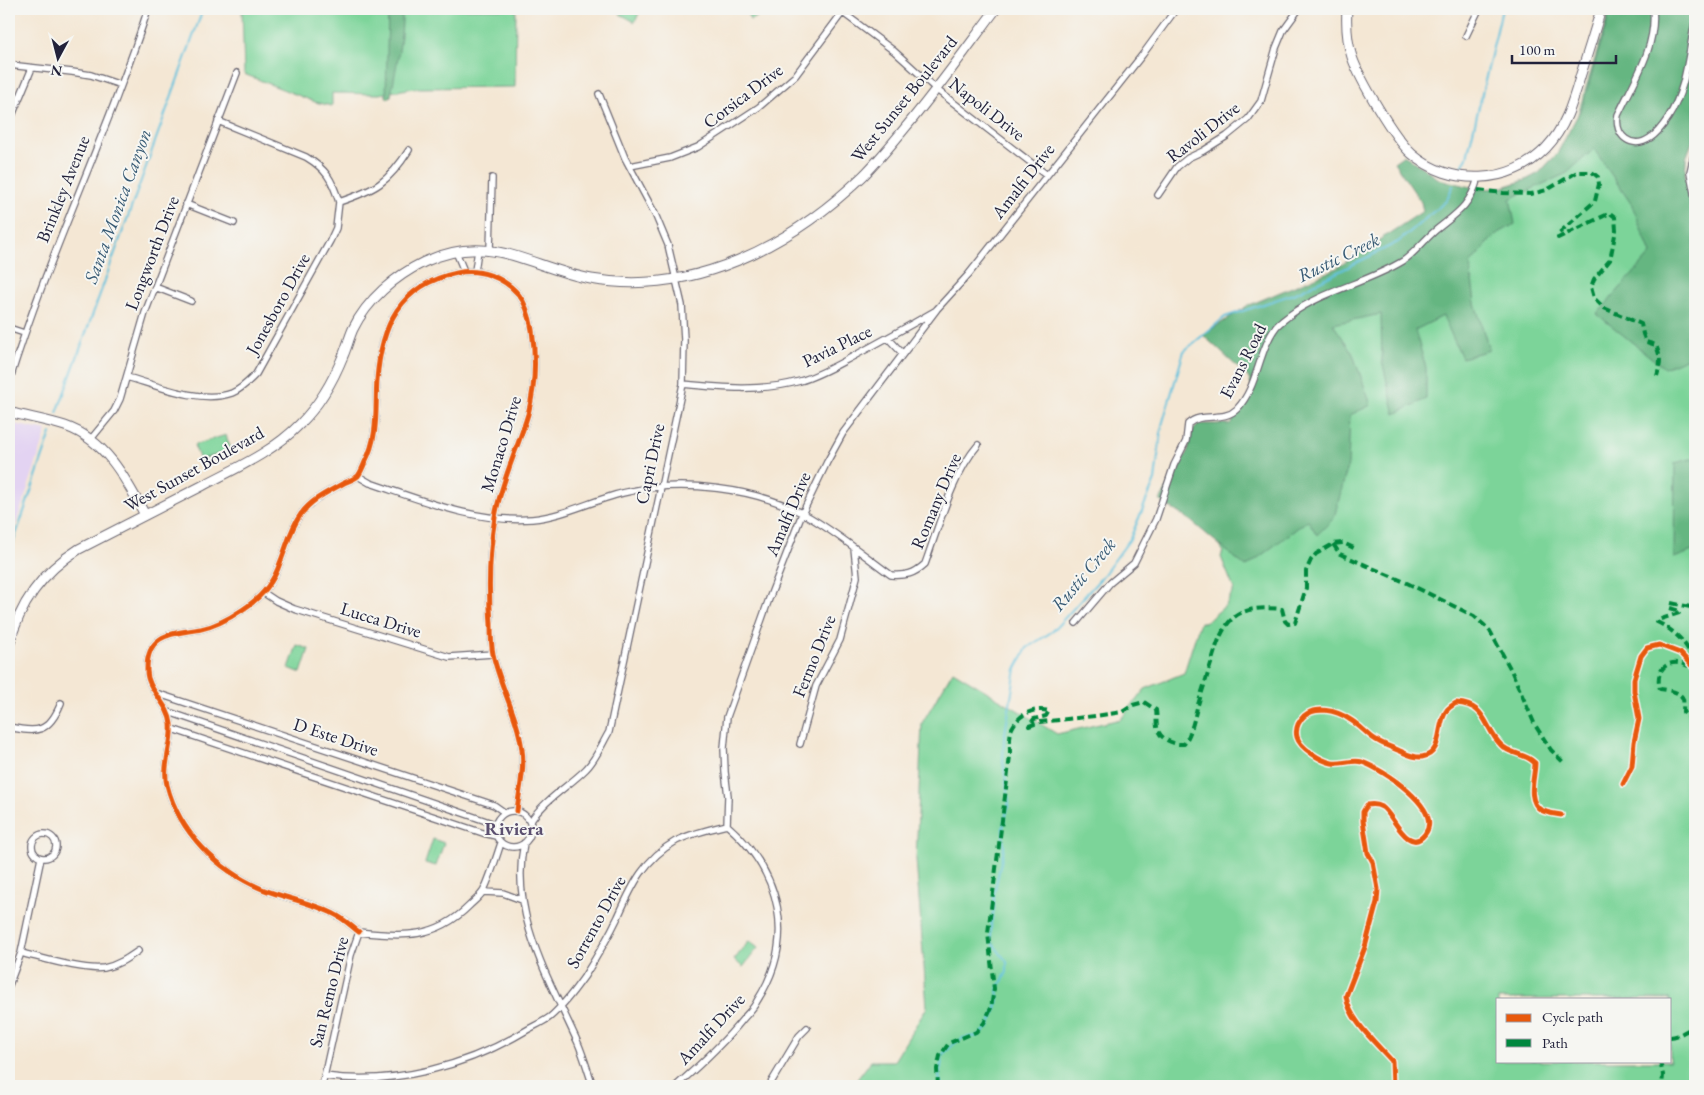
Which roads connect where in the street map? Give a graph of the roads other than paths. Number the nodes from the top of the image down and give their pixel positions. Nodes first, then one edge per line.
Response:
1 (148, 9) edge
2 (996, 9) edge
3 (1176, 9) edge
4 (1299, 9) edge
5 (1346, 9) edge
6 (1479, 9) edge
7 (1601, 9) edge
8 (1653, 9) edge
9 (842, 10) edge
10 (1695, 22) edge
11 (1466, 36) dead end
12 (9, 65) edge
13 (32, 68) junction
14 (237, 73) dead end
15 (121, 85) junction
16 (937, 90) junction
17 (599, 94) dead end
18 (218, 121) junction
19 (9, 124) edge
20 (409, 150) dead end
21 (1695, 151) edge
22 (630, 166) junction
23 (1047, 175) junction
24 (492, 178) dead end
25 (1478, 178) junction
26 (1158, 195) dead end
27 (1695, 198) edge
28 (339, 202) junction
29 (186, 204) junction
30 (234, 223) dead end
31 (478, 250) junction
32 (490, 250) junction
33 (456, 252) junction
34 (464, 271) junction
35 (475, 271) junction
36 (676, 279) junction
37 (155, 287) junction
38 (191, 301) dead end
39 (937, 310) junction
40 (9, 328) edge
41 (24, 333) junction
42 (888, 338) junction
43 (903, 354) junction
44 (127, 377) junction
45 (9, 382) edge
46 (683, 384) junction
47 (9, 412) edge
48 (92, 439) junction
49 (978, 445) dead end
50 (358, 476) junction
51 (661, 486) junction
52 (802, 514) junction
53 (145, 515) junction
54 (495, 518) junction
55 (854, 548) junction
56 (264, 593) junction
57 (1076, 623) dead end
58 (9, 646) edge
59 (493, 654) junction
60 (156, 693) junction
61 (61, 704) dead end
62 (169, 712) junction
63 (9, 727) edge
64 (172, 730) junction
65 (800, 744) dead end
66 (517, 811) junction
67 (504, 812) junction
68 (530, 822) junction
69 (495, 824) junction
70 (726, 825) junction
71 (496, 836) junction
72 (501, 843) junction
73 (524, 844) junction
74 (41, 858) junction
75 (484, 892) junction
76 (522, 900) junction
77 (359, 932) junction
78 (138, 951) dead end
79 (21, 953) junction
80 (9, 985) edge
81 (561, 1007) junction
82 (807, 1028) dead end
83 (324, 1076) junction
84 (322, 1086) edge
85 (594, 1086) edge
86 (676, 1086) edge
87 (769, 1086) edge

1 - 15 street, Brinkley Avenue
2 - 16 main road, West Sunset Boulevard
3 - 23 street, Amalfi Drive
4 - 26 street, Ravoli Drive
5 - 25 main road
6 - 11 street
7 - 25 main road
8 - 10 street
9 - 16 street, Napoli Drive
9 - 22 street, Corsica Drive
12 - 13 street
13 - 15 street
13 - 19 street
14 - 18 street, Longworth Drive
15 - 41 street, Brinkley Avenue
16 - 23 street, Napoli Drive
16 - 36 main road, West Sunset Boulevard
17 - 22 street, Capri Drive
18 - 28 street
18 - 29 street, Longworth Drive
20 - 28 street
21 - 27 street
22 - 36 street, Capri Drive
23 - 39 street, Amalfi Drive
24 - 32 street
25 - 57 street, Evans Road
28 - 44 street, Jonesboro Drive
29 - 30 street
29 - 37 street, Longworth Drive
31 - 32 main road, West Sunset Boulevard
31 - 33 main road, West Sunset Boulevard
31 - 35 street
32 - 36 main road, West Sunset Boulevard
33 - 34 street
33 - 53 main road, West Sunset Boulevard
34 - 35 street, Monaco Drive
34 - 50 street
35 - 54 street, Monaco Drive
36 - 46 street, Capri Drive
37 - 38 street
37 - 44 street, Longworth Drive
39 - 42 street, Pavia Place
39 - 43 street, Amalfi Drive
40 - 41 street
41 - 45 street, Brinkley Avenue
42 - 43 street
42 - 46 street, Pavia Place
43 - 52 street, Amalfi Drive
44 - 48 street, Longworth Drive
46 - 51 street, Capri Drive
47 - 48 main road
48 - 53 main road
49 - 55 street, Romany Drive
50 - 54 street, Romany Drive
50 - 56 street, San Remo Drive
51 - 52 street, Romany Drive
51 - 54 street, Romany Drive
51 - 68 street, Capri Drive
52 - 55 street, Romany Drive
52 - 70 street, Amalfi Drive
53 - 58 main road, West Sunset Boulevard
54 - 59 street, Monaco Drive
55 - 65 street, Fermo Drive
56 - 59 street, Lucca Drive
56 - 60 street, San Remo Drive
59 - 66 street, Monaco Drive
60 - 62 street, San Remo Drive
60 - 67 street, D Este Drive
61 - 63 street
62 - 64 street, San Remo Drive
62 - 69 street, D Este Drive
64 - 71 street
64 - 77 street, San Remo Drive
66 - 67 street
66 - 68 street
67 - 69 street
68 - 73 street
69 - 71 street
70 - 81 street, Sorrento Drive
70 - 86 street, Amalfi Drive
71 - 72 street
72 - 73 street
72 - 75 street
73 - 76 street
74 - 74 street
74 - 79 street
75 - 76 street
75 - 77 street
76 - 81 street
77 - 83 street, San Remo Drive
78 - 79 street
79 - 80 street
81 - 83 street, Sorrento Drive
81 - 85 street
82 - 87 street
83 - 84 street, San Remo Drive

